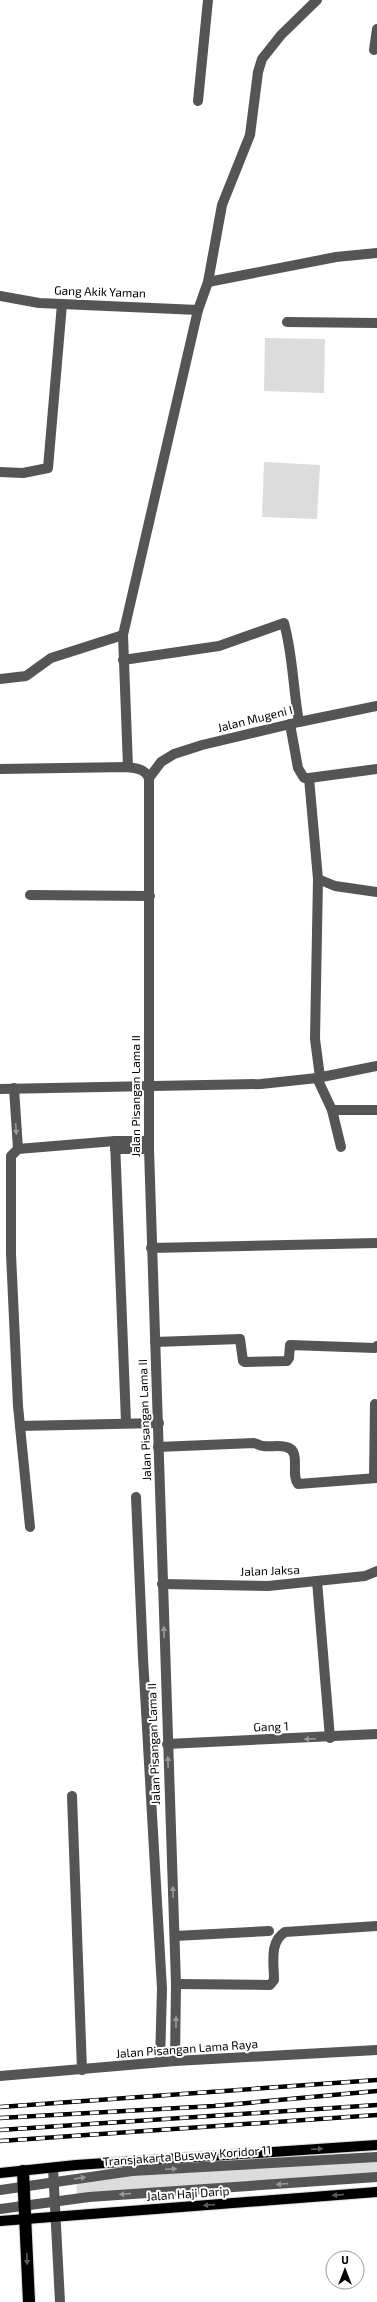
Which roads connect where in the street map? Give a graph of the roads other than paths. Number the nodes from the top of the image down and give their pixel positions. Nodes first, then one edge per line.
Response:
1 (208, 0) edge
2 (318, 0) edge
3 (377, 29) edge
4 (374, 50) dead end
5 (198, 101) dead end
6 (377, 253) edge
7 (208, 282) junction
8 (0, 296) edge
9 (62, 304) junction
10 (198, 310) junction
11 (287, 322) dead end
12 (377, 323) edge
13 (0, 472) edge
14 (123, 635) junction
15 (123, 660) junction
16 (0, 679) edge
17 (377, 706) edge
18 (295, 723) junction
19 (128, 767) junction
20 (0, 769) edge
21 (377, 769) edge
22 (149, 778) junction
23 (309, 778) junction
24 (318, 879) junction
25 (377, 892) edge
26 (30, 895) dead end
27 (150, 896) junction
28 (377, 1066) edge
29 (319, 1078) junction
30 (148, 1085) junction
31 (14, 1088) junction
32 (0, 1089) edge
33 (332, 1110) junction
34 (377, 1110) edge
35 (115, 1145) junction
36 (149, 1145) junction
37 (341, 1147) dead end
38 (18, 1149) junction
39 (377, 1243) edge
40 (151, 1248) junction
41 (155, 1342) junction
42 (377, 1346) edge
43 (375, 1404) dead end
44 (126, 1422) junction
45 (159, 1423) junction
46 (20, 1426) junction
47 (158, 1447) junction
48 (375, 1478) edge
49 (136, 1497) dead end
50 (30, 1527) dead end
51 (377, 1571) edge
52 (317, 1581) junction
53 (162, 1584) junction
54 (377, 1734) edge
55 (330, 1738) junction
56 (167, 1744) junction
57 (72, 1796) dead end
58 (377, 1926) edge
59 (269, 1931) dead end
60 (175, 1936) junction
61 (176, 1984) junction
62 (377, 2050) edge
63 (176, 2061) junction
64 (160, 2062) junction
65 (82, 2070) junction
66 (0, 2076) edge
67 (377, 2145) edge
68 (377, 2157) edge
69 (53, 2168) junction
70 (23, 2171) junction
71 (0, 2173) edge
72 (377, 2177) edge
73 (53, 2184) junction
74 (24, 2186) junction
75 (0, 2190) edge
76 (377, 2192) edge
77 (54, 2201) junction
78 (24, 2206) junction
79 (0, 2208) edge
80 (55, 2217) junction
81 (25, 2220) junction
82 (0, 2221) edge
83 (29, 2302) edge
84 (60, 2302) edge

1 - 5 street
2 - 7 street
3 - 4 street
6 - 7 street
7 - 10 street
8 - 9 street, Gang Akik Yaman
9 - 10 street, Gang Akik Yaman
9 - 13 street
10 - 14 street
11 - 12 street
14 - 15 street
14 - 16 street
15 - 18 street
15 - 19 street
17 - 18 street, Jalan Mugeni I
18 - 22 street, Jalan Mugeni I
18 - 23 street
19 - 20 street
19 - 22 street
21 - 23 street
22 - 27 street, Jalan Pisangan Lama II
23 - 24 street
24 - 25 street
24 - 29 street
26 - 27 street
27 - 30 street, Jalan Pisangan Lama II
28 - 29 street
29 - 30 street
29 - 33 street
30 - 31 street
30 - 36 street, Jalan Pisangan Lama II
31 - 32 street
31 -> 38 street
33 - 34 street
33 - 37 street
35 - 36 street
35 - 38 street
35 - 44 street
36 - 40 street, Jalan Pisangan Lama II
38 - 46 street
39 - 40 street
40 - 41 street, Jalan Pisangan Lama II
41 - 42 street
41 - 45 street, Jalan Pisangan Lama II
43 - 48 street
44 - 45 street
44 - 46 street
45 - 47 street, Jalan Pisangan Lama II
46 - 50 street
47 - 48 street
47 - 53 street, Jalan Pisangan Lama II
49 - 64 street
51 - 52 street, Jalan Jaksa
52 - 53 street, Jalan Jaksa
52 - 55 street
56 -> 53 street, Jalan Pisangan Lama II
54 - 55 street, Gang 1
55 -> 56 street, Gang 1
60 -> 56 street, Jalan Pisangan Lama II
57 - 65 street
58 - 61 street
59 - 60 street
60 - 61 street, Jalan Pisangan Lama II
63 -> 61 street, Jalan Pisangan Lama II
62 - 63 street, Jalan Pisangan Lama Raya
63 - 64 street, Jalan Pisangan Lama Raya
64 - 65 street, Jalan Pisangan Lama Raya
65 - 66 street, Jalan Pisangan Lama Raya
69 -> 67 main road
73 -> 68 street, Transjakarta Busway Koridor 11
69 - 70 main road
69 - 73 street
70 - 71 main road
70 - 74 highway
72 -> 77 street
73 - 74 street, Transjakarta Busway Koridor 11
73 - 77 street
74 - 75 street, Transjakarta Busway Koridor 11
74 - 78 highway
76 -> 80 main road, Jalan Haji Darip
77 - 78 street
77 - 80 street
78 - 79 street
78 - 81 highway
80 - 81 main road, Jalan Haji Darip
80 - 84 street
81 - 82 main road, Jalan Haji Darip
81 -> 83 highway

